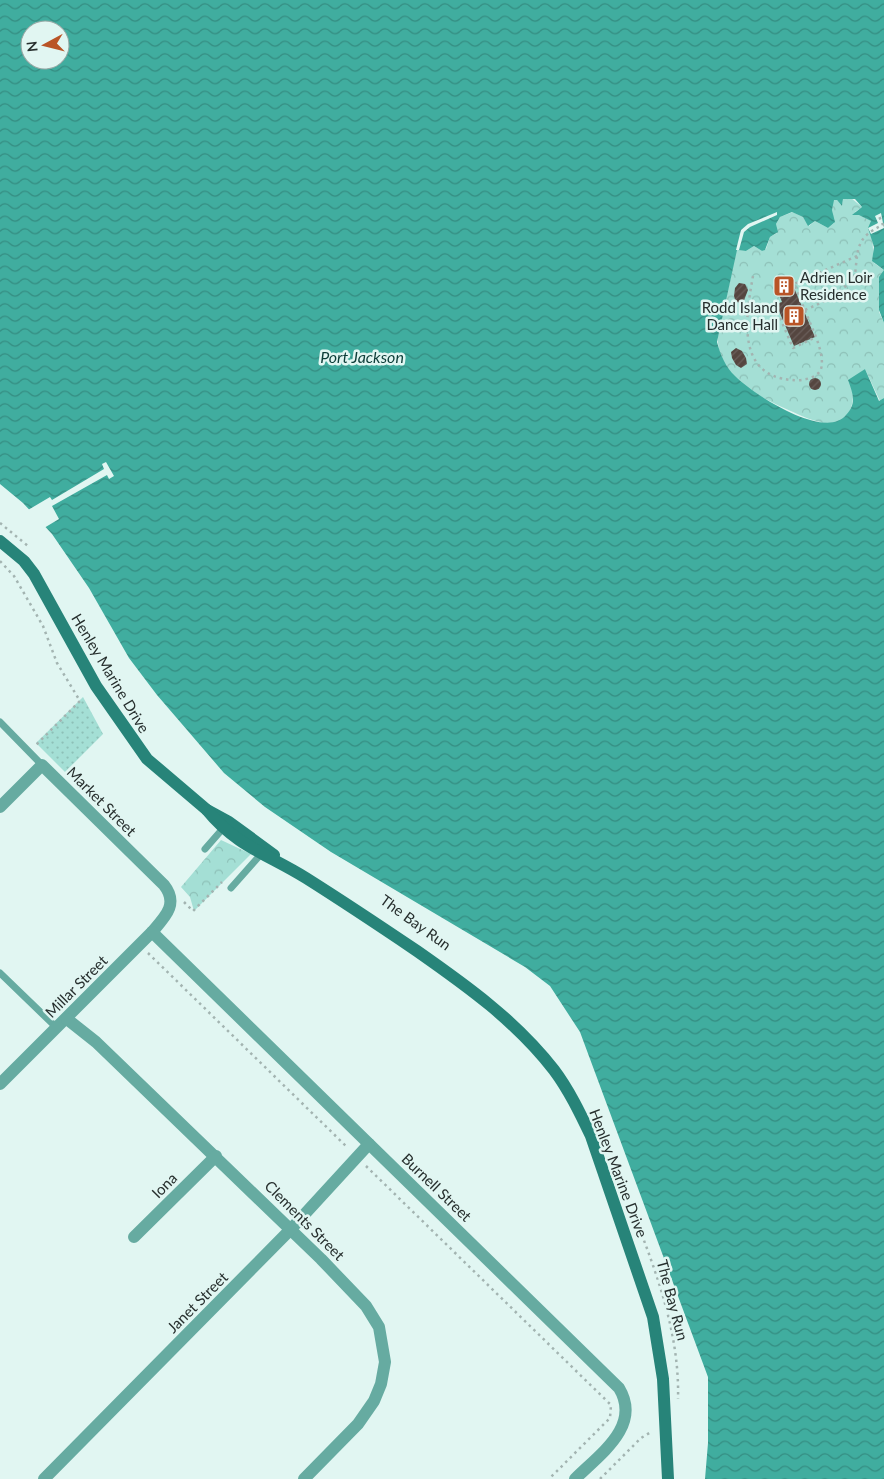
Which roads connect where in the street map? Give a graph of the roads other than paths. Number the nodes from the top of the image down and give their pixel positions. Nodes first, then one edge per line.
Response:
1 (0, 541) edge
2 (0, 722) edge
3 (42, 765) junction
4 (0, 807) edge
5 (226, 825) junction
6 (205, 849) dead end
7 (264, 850) junction
8 (230, 888) dead end
9 (171, 908) joint
10 (152, 932) junction
11 (0, 973) edge
12 (67, 1019) junction
13 (57, 1028) junction
14 (0, 1084) edge
15 (369, 1144) junction
16 (216, 1156) junction
17 (291, 1229) junction
18 (134, 1237) dead end
19 (44, 1479) edge
20 (304, 1479) edge
21 (575, 1479) edge
22 (668, 1479) edge

1 - 5 main road, Henley Marine Drive
2 - 3 lane, Market Street
3 - 4 street
3 - 9 street, Market Street
5 - 6 lane
5 - 7 main road, Henley Marine Drive
7 - 8 lane
7 - 22 main road, Henley Marine Drive
9 - 10 street, Millar Street
10 - 12 street, Millar Street
10 - 15 street, Burnell Street
11 - 13 lane
12 - 13 street, Millar Street
12 - 16 street, Clements Street
13 - 14 street, Millar Street
15 - 17 street, Janet Street
15 - 21 street, Burnell Street
16 - 17 street, Clements Street
16 - 18 street, Iona
17 - 19 street, Janet Street
17 - 20 street, Clements Street

